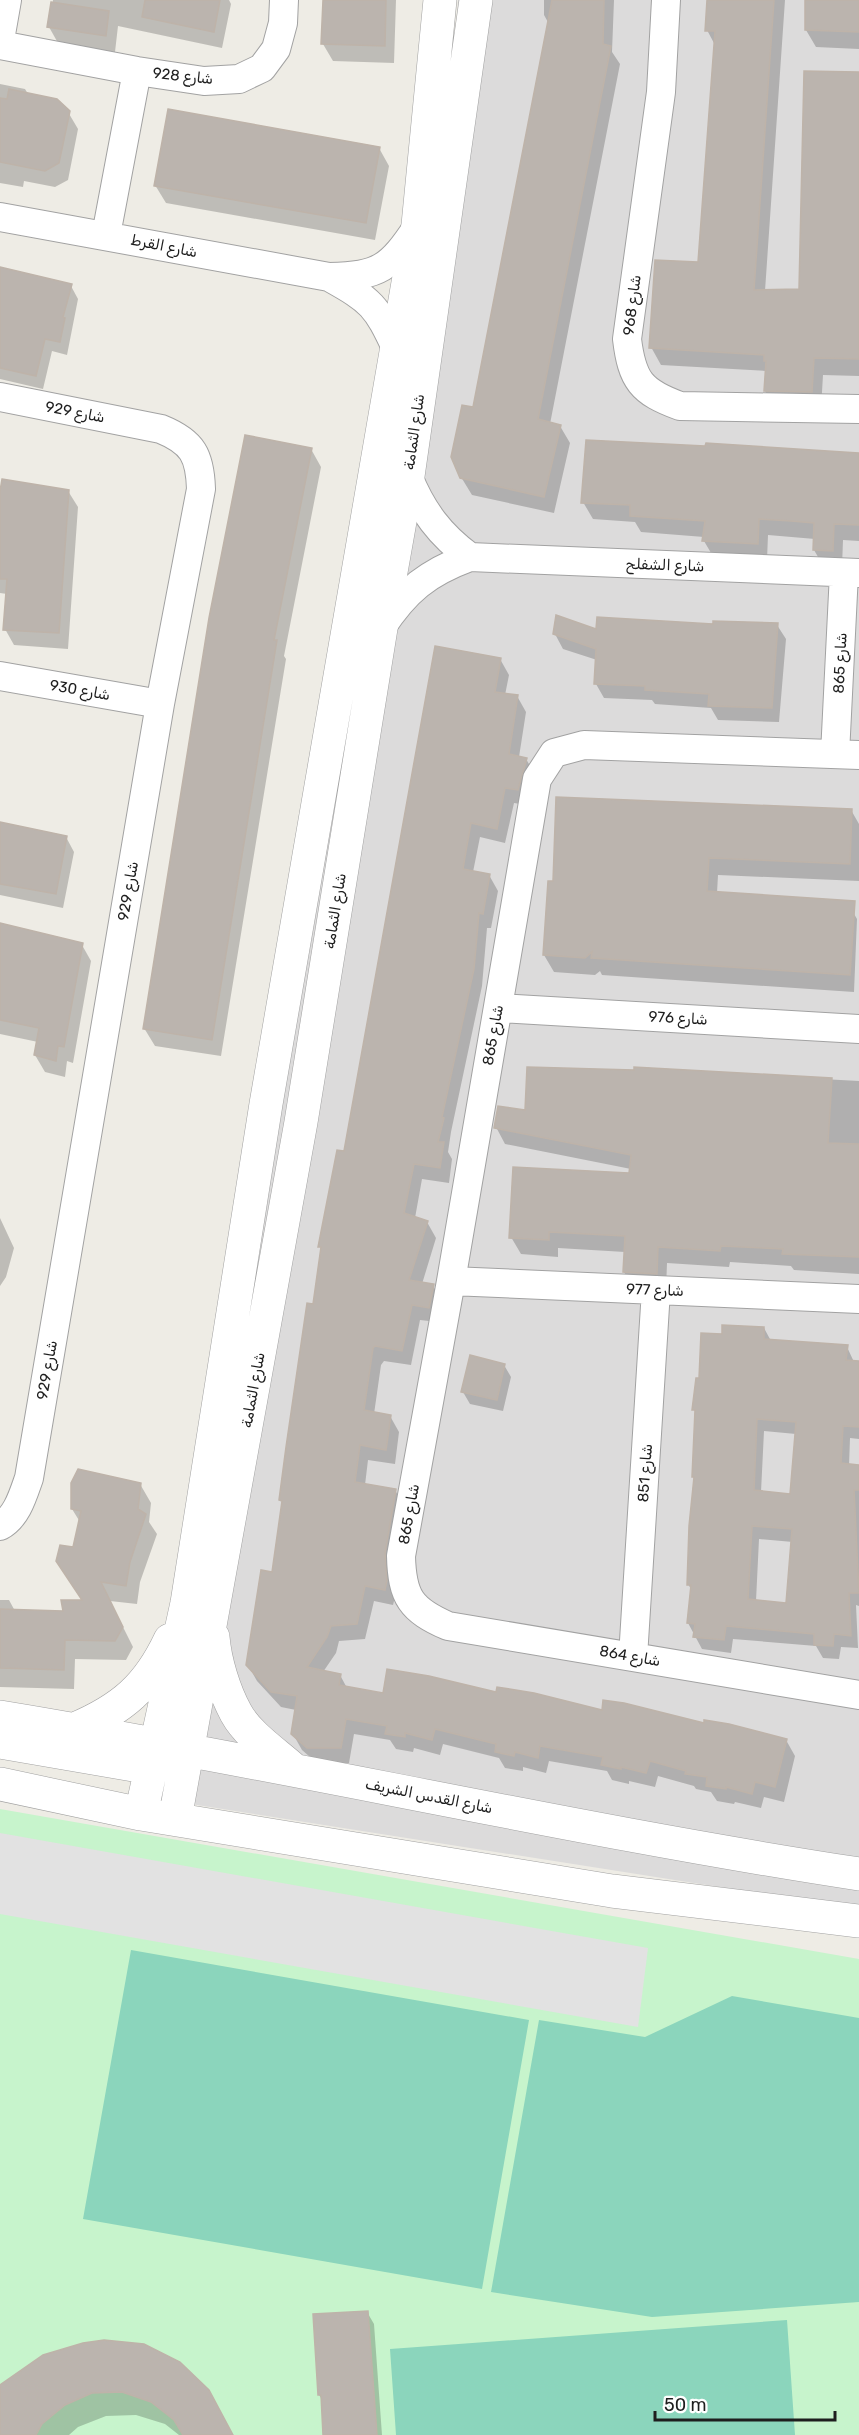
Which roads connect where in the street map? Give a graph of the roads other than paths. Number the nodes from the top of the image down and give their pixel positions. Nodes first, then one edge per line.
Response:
1 (7, 0) edge
2 (284, 0) edge
3 (440, 0) edge
4 (476, 0) edge
5 (666, 0) edge
6 (0, 40) edge
7 (0, 45) edge
8 (137, 71) junction
9 (0, 217) edge
10 (418, 225) junction
11 (106, 235) junction
12 (328, 277) junction
13 (397, 350) junction
14 (0, 398) edge
15 (859, 409) edge
16 (408, 476) junction
17 (470, 557) junction
18 (852, 573) edge
19 (381, 628) junction
20 (0, 676) edge
21 (160, 704) junction
22 (847, 755) edge
23 (498, 1008) junction
24 (859, 1029) edge
25 (451, 1281) junction
26 (656, 1290) junction
27 (859, 1299) edge
28 (0, 1526) edge
29 (410, 1599) joint
30 (199, 1611) junction
31 (633, 1657) junction
32 (859, 1695) edge
33 (0, 1717) edge
34 (75, 1729) junction
35 (0, 1742) edge
36 (188, 1751) junction
37 (154, 1756) junction
38 (293, 1769) junction
39 (0, 1784) edge
40 (141, 1814) junction
41 (176, 1819) junction
42 (859, 1875) edge
43 (859, 1921) edge

1 - 6 street
2 - 8 street, شارع 928
3 - 10 street, شارع الثمامة
4 - 16 street, شارع الثمامة
5 - 15 street, شارع 968
7 - 8 street, شارع 928
8 - 11 street, شارع 928
9 - 11 street, شارع القرط
10 - 12 street, شارع القرط
10 - 13 street, شارع الثمامة
11 - 12 street, شارع القرط
12 - 13 street, شارع القرط
13 - 30 street, شارع الثمامة
14 - 21 street, شارع 929
16 - 17 street
16 - 19 street, شارع الثمامة
17 - 18 street, شارع الشفلح
17 - 19 street, شارع الشفلح
18 - 22 street, شارع 865
19 - 30 street, شارع الثمامة
20 - 21 street, شارع 930
21 - 28 street, شارع 929
22 - 23 street, شارع 865
23 - 24 street, شارع 976
23 - 25 street, شارع 865
25 - 26 street, شارع 977
25 - 29 street, شارع 865
26 - 27 street, شارع 977
26 - 31 street, شارع 851
29 - 31 street, شارع 864
30 - 34 street
30 - 36 street, شارع الثمامة
30 - 37 street, شارع الثمامة
30 - 38 street
31 - 32 street, شارع 864
33 - 34 street, شارع القدس الشريف
34 - 37 street, شارع القدس الشريف
35 - 37 street
36 - 37 street, شارع القدس الشريف
36 - 38 street, شارع القدس الشريف
36 - 41 street, شارع الثمامة
37 - 40 street, شارع الثمامة
38 - 42 street, شارع القدس الشريف
39 - 40 street
40 - 41 street
41 - 43 street

